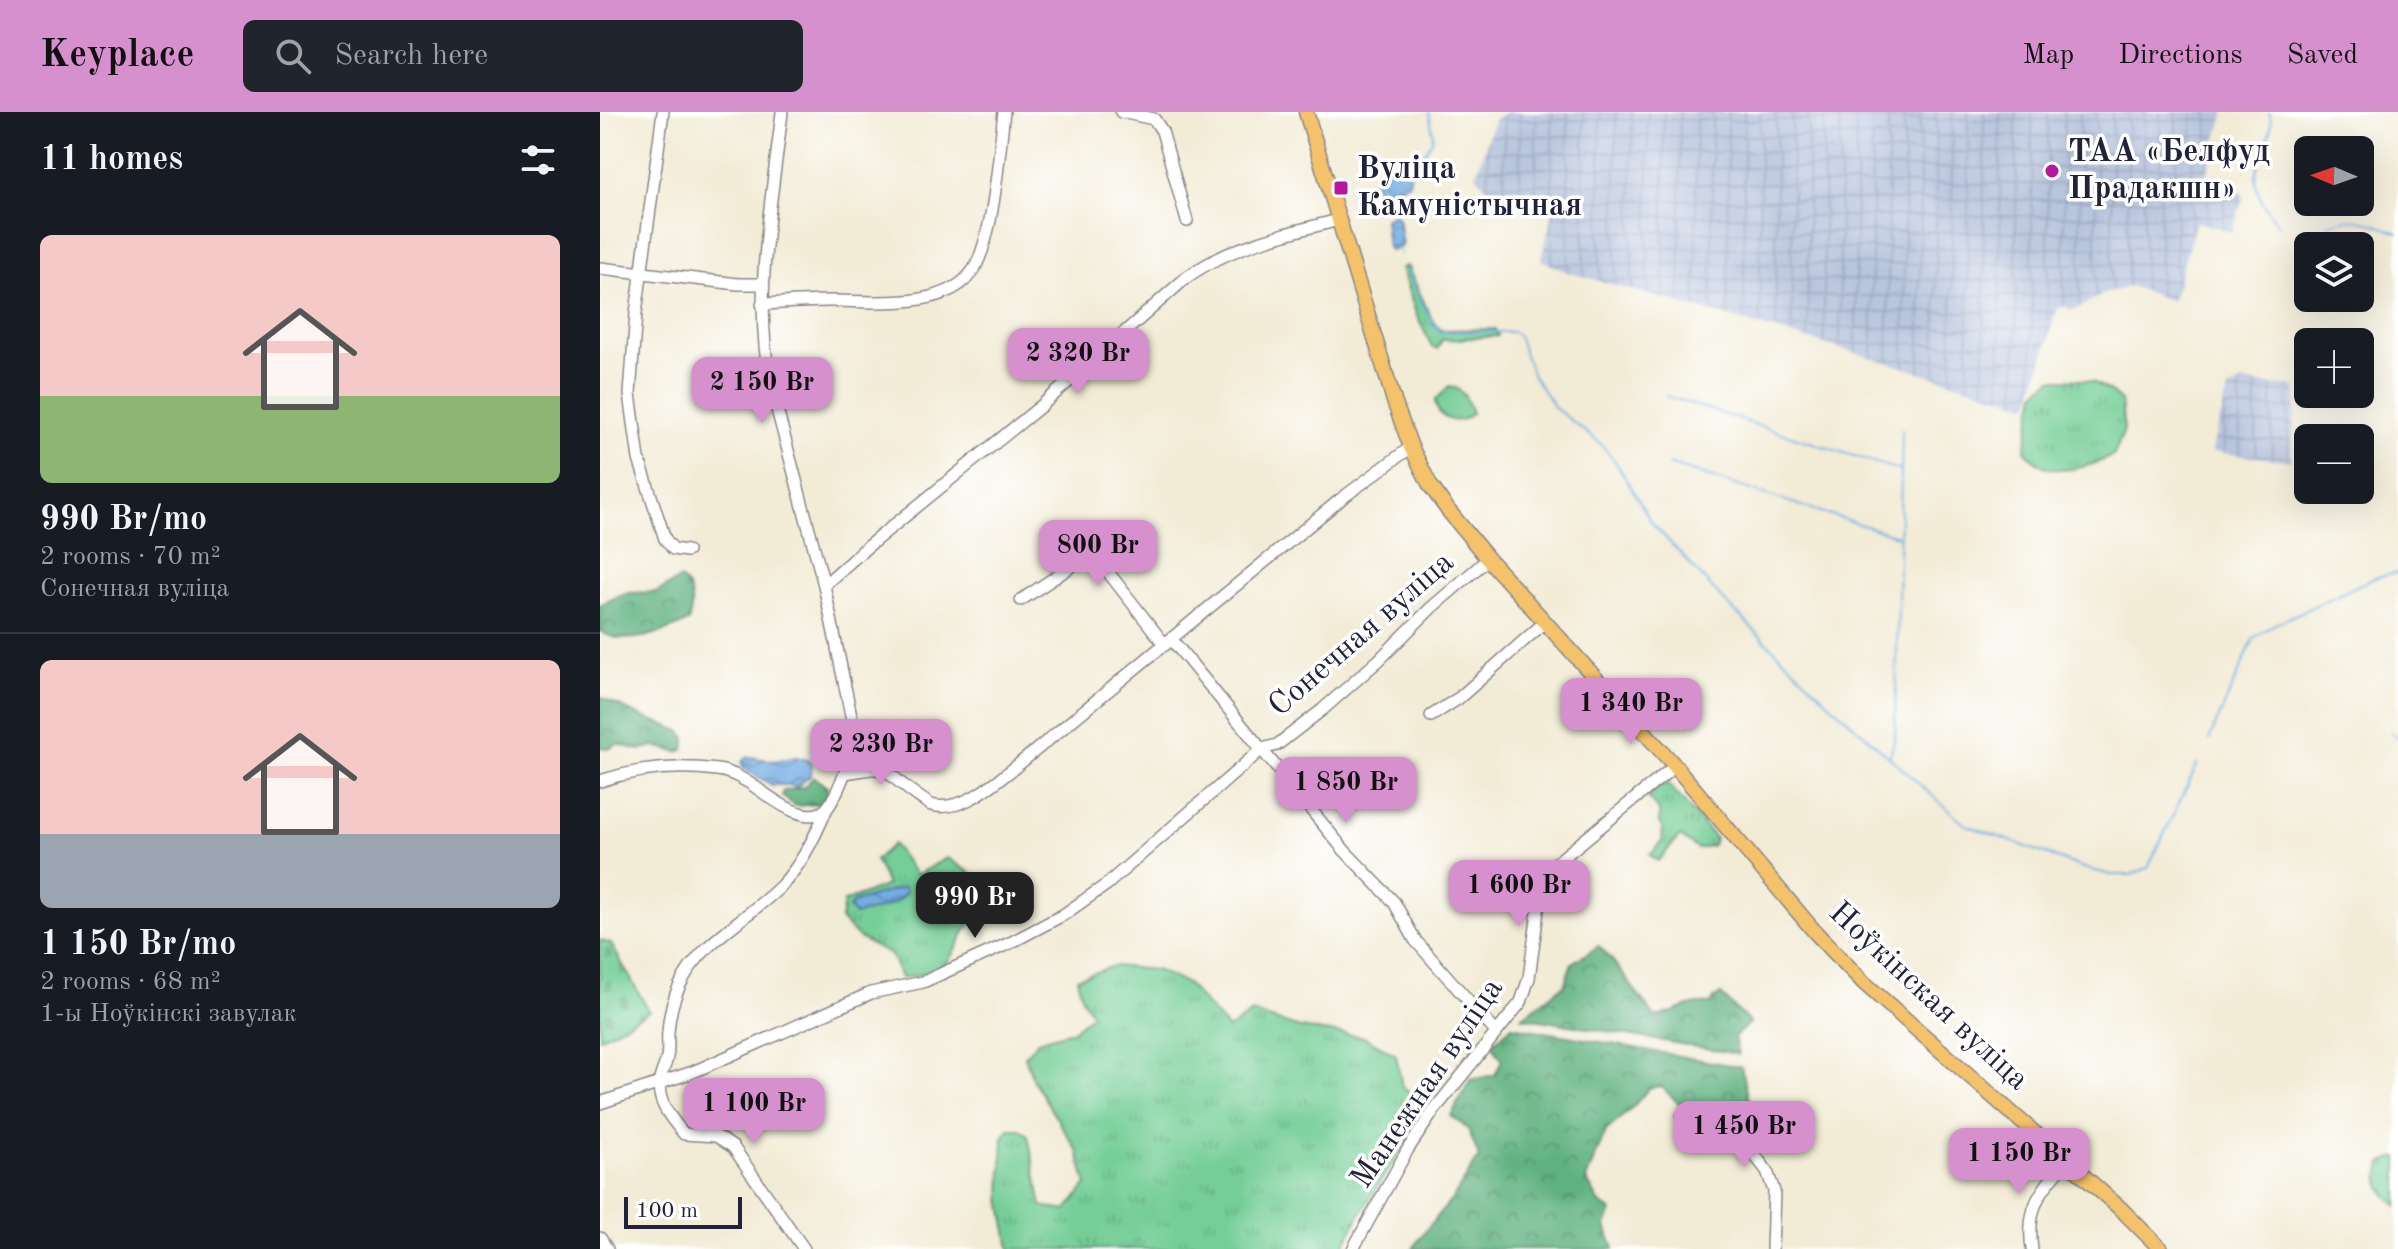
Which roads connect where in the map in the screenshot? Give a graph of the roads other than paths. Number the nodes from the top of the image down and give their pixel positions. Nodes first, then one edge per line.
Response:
1 (663, 112) edge
2 (782, 112) edge
3 (1004, 112) edge
4 (1121, 112) edge
5 (1306, 112) edge
6 (1339, 220) junction
7 (1187, 221) dead end
8 (600, 268) edge
9 (643, 273) junction
10 (762, 284) junction
11 (762, 304) junction
12 (1411, 447) junction
13 (687, 551) dead end
14 (1488, 559) junction
15 (824, 585) junction
16 (1021, 600) dead end
17 (1545, 622) junction
18 (1168, 642) junction
19 (1431, 716) dead end
20 (854, 730) junction
21 (1262, 749) junction
22 (1675, 766) junction
23 (886, 769) junction
24 (845, 773) junction
25 (600, 781) edge
26 (827, 808) junction
27 (1495, 1031) junction
28 (659, 1081) junction
29 (600, 1103) edge
30 (1682, 1116) dead end
31 (2066, 1162) junction
32 (600, 1238) edge
33 (607, 1249) edge
34 (804, 1249) edge
35 (1353, 1249) edge
36 (1772, 1249) edge
37 (2032, 1249) edge
38 (2161, 1249) edge

1 - 9 street
2 - 10 street
3 - 11 street
4 - 7 street
5 - 6 main road, Ноўкінская вуліца
6 - 12 main road, Ноўкінская вуліца
6 - 15 street
8 - 9 street
9 - 10 street
9 - 13 street
10 - 11 street
11 - 15 street
12 - 14 main road, Ноўкінская вуліца
12 - 18 street
14 - 17 main road, Ноўкінская вуліца
14 - 21 street, Сонечная вуліца
15 - 20 street
16 - 18 street
17 - 19 street
17 - 22 main road, Ноўкінская вуліца
18 - 21 street
18 - 23 street
20 - 23 street
20 - 24 street
21 - 27 street
21 - 28 street, Сонечная вуліца
22 - 27 street, Манежная вуліца
22 - 31 main road, Ноўкінская вуліца
23 - 24 street
24 - 26 street
25 - 26 street
26 - 28 street
27 - 35 street, Манежная вуліца
28 - 29 street, Сонечная вуліца
28 - 34 street
30 - 36 street
31 - 37 street
31 - 38 main road, Ноўкінская вуліца
32 - 33 street

